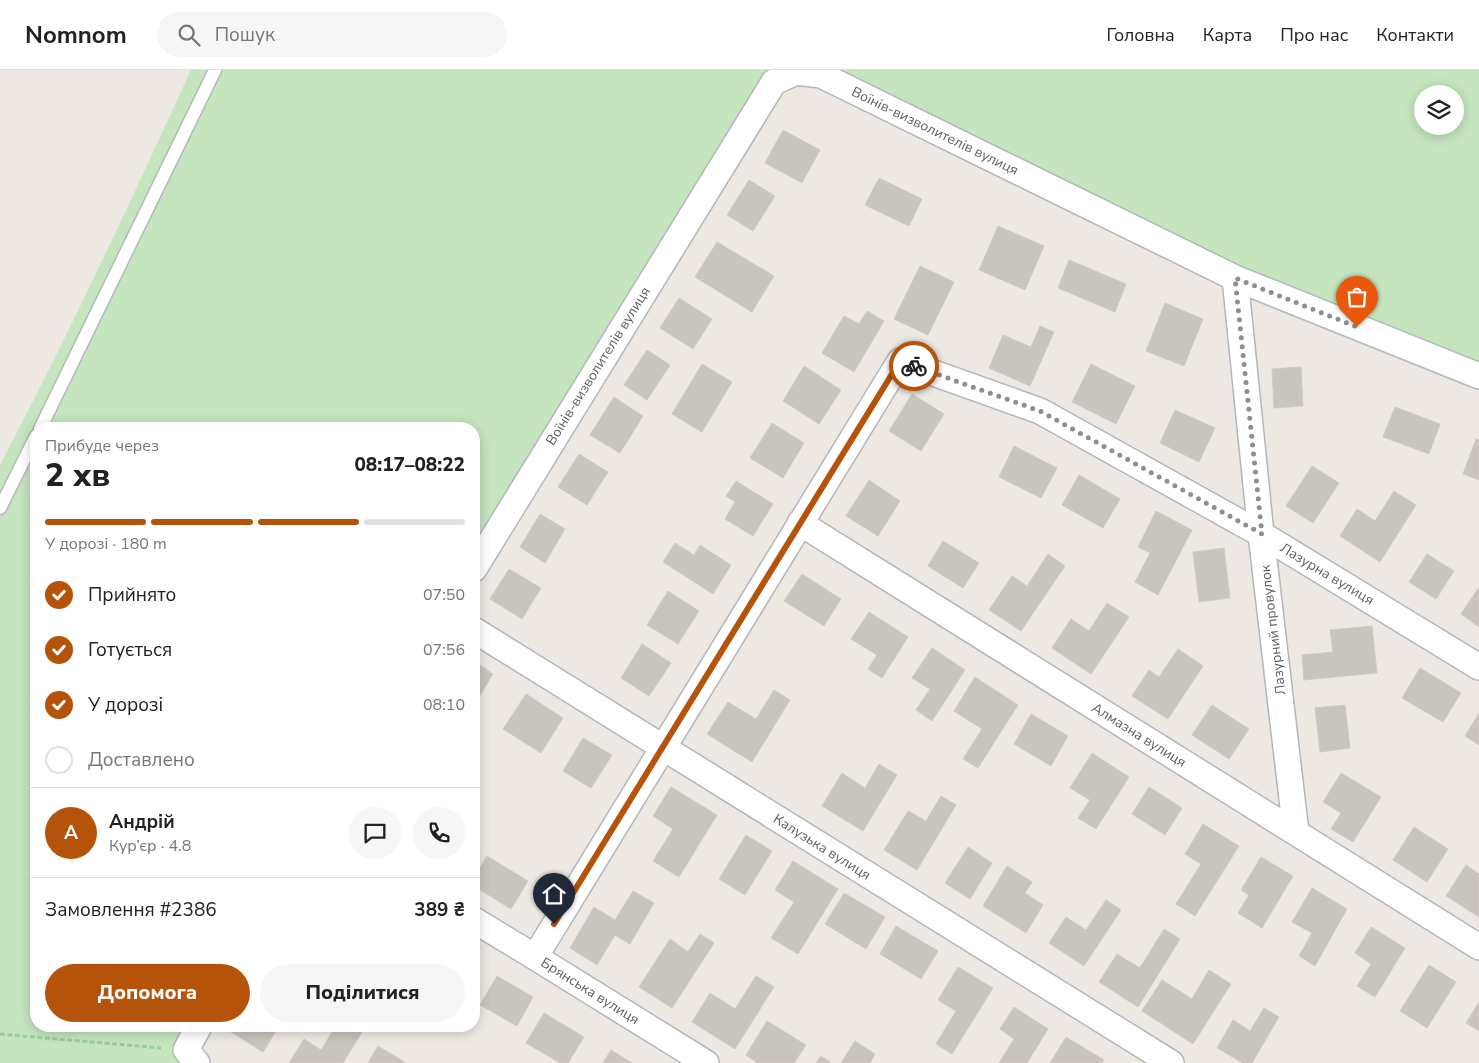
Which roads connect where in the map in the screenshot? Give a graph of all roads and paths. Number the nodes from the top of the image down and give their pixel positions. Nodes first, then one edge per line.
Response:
1 (215, 70) edge
2 (1235, 278) junction
3 (1479, 376) edge
4 (43, 422) edge
5 (30, 448) edge
6 (0, 508) edge
7 (800, 523) junction
8 (1262, 534) junction
9 (480, 558) edge
10 (480, 634) edge
11 (1479, 667) edge
12 (662, 748) junction
13 (1296, 833) junction
14 (480, 924) edge
15 (1479, 947) edge
16 (535, 957) junction
17 (197, 1032) edge
18 (0, 1034) edge
19 (191, 1057) edge
20 (706, 1063) edge
21 (1171, 1063) edge

1 - 4 lane
2 - 3 street, Воїнів-визволителів вулиця
2 - 8 street, Лазурний провулок
2 - 9 street, Воїнів-визволителів вулиця
5 - 6 lane
7 - 8 street, Лазурна вулиця
7 - 12 street
7 - 13 street, Алмазна вулиця
8 - 11 street, Лазурна вулиця
8 - 13 street, Лазурний провулок
10 - 12 street, Калузька вулиця
12 - 16 street
12 - 21 street, Калузька вулиця
13 - 15 street, Алмазна вулиця
14 - 16 street, Брянська вулиця
16 - 20 street, Брянська вулиця
17 - 19 street
18 - 19 path

